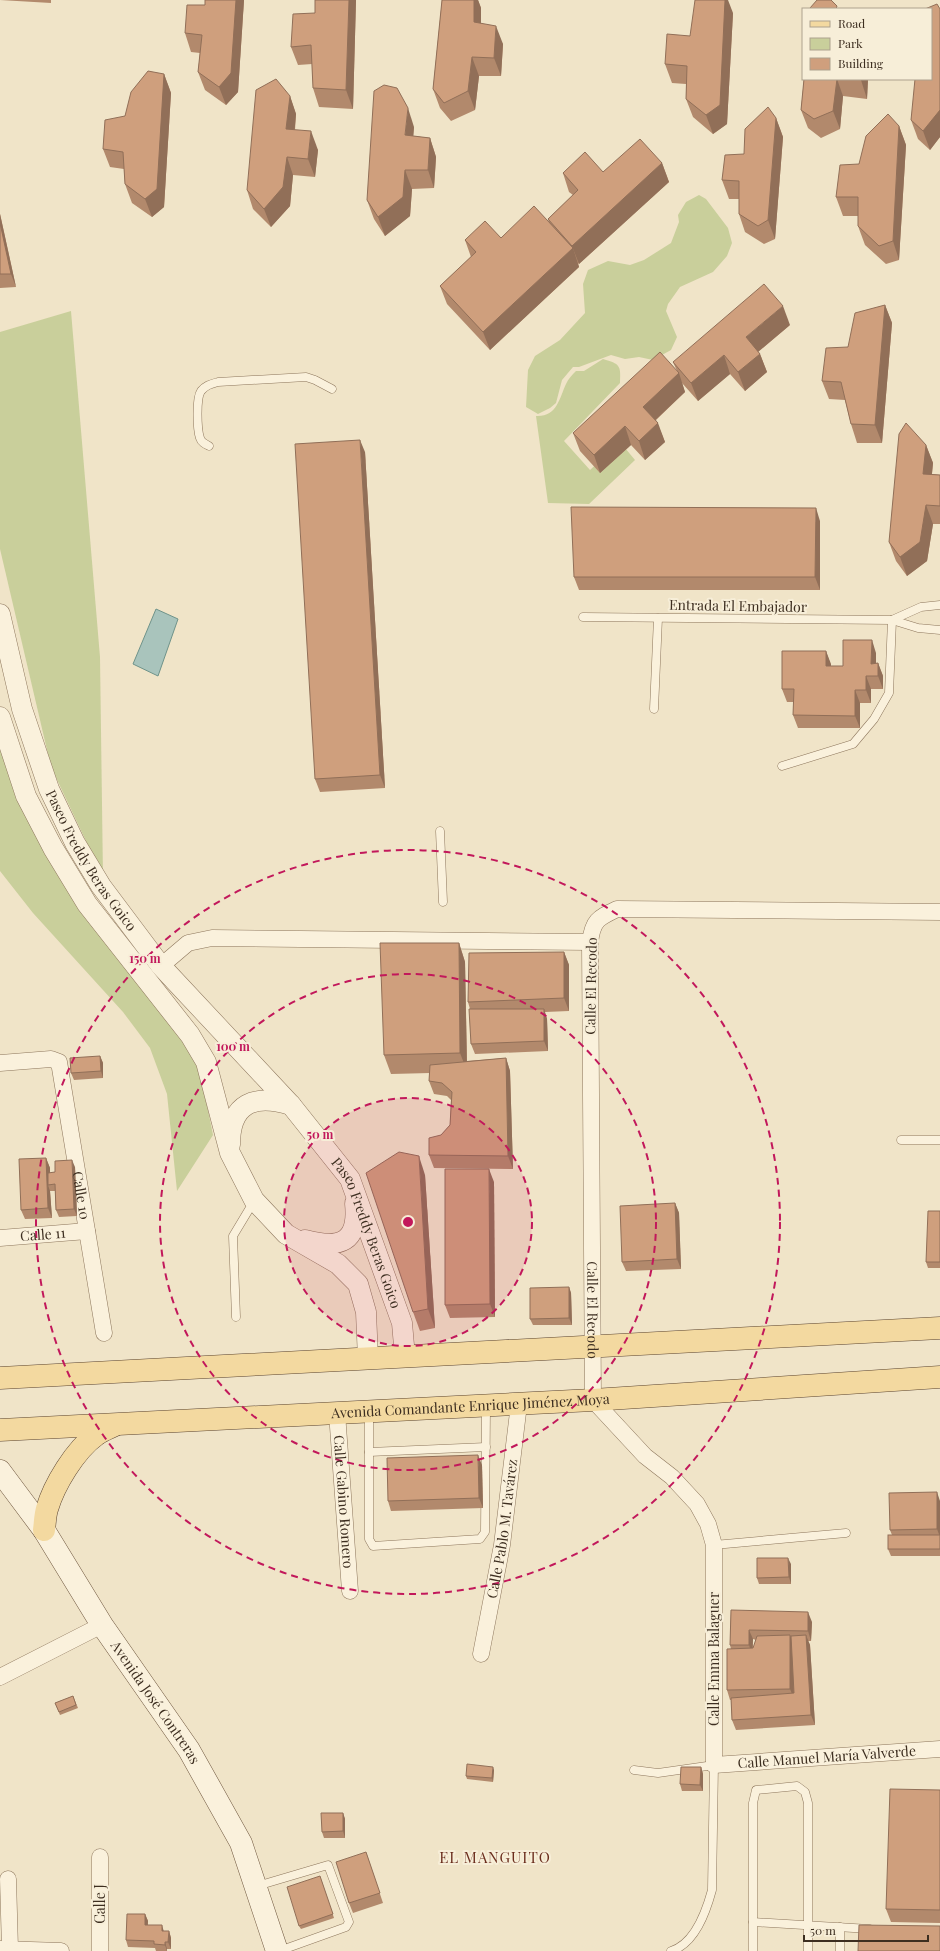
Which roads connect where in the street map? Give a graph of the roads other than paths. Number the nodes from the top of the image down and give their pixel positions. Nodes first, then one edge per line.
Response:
1 (332, 389) dead end
2 (209, 446) dead end
3 (940, 605) edge
4 (0, 614) edge
5 (583, 618) dead end
6 (658, 618) junction
7 (892, 620) junction
8 (940, 630) edge
9 (654, 709) dead end
10 (0, 717) edge
11 (782, 766) dead end
12 (440, 831) dead end
13 (443, 902) dead end
14 (940, 912) edge
15 (590, 942) junction
16 (161, 966) junction
17 (0, 1063) edge
18 (291, 1105) junction
19 (901, 1140) dead end
20 (940, 1140) edge
21 (230, 1153) junction
22 (350, 1179) junction
23 (254, 1200) junction
24 (87, 1231) junction
25 (286, 1234) junction
26 (0, 1238) edge
27 (236, 1317) dead end
28 (940, 1328) edge
29 (104, 1333) dead end
30 (592, 1348) junction
31 (405, 1357) junction
32 (368, 1359) junction
33 (940, 1377) edge
34 (0, 1378) edge
35 (593, 1400) junction
36 (519, 1404) junction
37 (486, 1406) junction
38 (369, 1411) junction
39 (337, 1413) junction
40 (116, 1424) junction
41 (0, 1430) edge
42 (486, 1447) junction
43 (369, 1452) junction
44 (0, 1470) edge
45 (44, 1530) junction
46 (846, 1533) dead end
47 (714, 1545) junction
48 (350, 1591) dead end
49 (102, 1625) junction
50 (481, 1654) dead end
51 (0, 1677) edge
52 (940, 1748) edge
53 (714, 1765) junction
54 (634, 1770) dead end
55 (100, 1857) dead end
56 (8, 1879) dead end
57 (256, 1887) junction
58 (752, 1922) junction
59 (807, 1926) junction
60 (840, 1927) junction
61 (878, 1929) edge
62 (5, 1949) edge
63 (61, 1951) edge
64 (100, 1951) edge
65 (278, 1951) edge
66 (671, 1951) edge
67 (753, 1951) edge
68 (808, 1951) edge
69 (840, 1951) edge

1 - 2 lane
3 - 7 lane, Entrada El Embajador
4 - 16 street, Paseo Freddy Beras Goico
5 - 6 lane, Entrada El Embajador
6 - 7 lane, Entrada El Embajador
6 - 9 lane
7 - 8 lane, Entrada El Embajador
7 - 11 lane
10 - 21 street, Paseo Freddy Beras Goico
12 - 13 lane
14 - 15 street, Calle El Recodo
15 - 16 street
15 - 30 street, Calle El Recodo
16 - 18 street, Paseo Freddy Beras Goico
17 - 24 street, Calle 10
18 - 21 street
18 - 22 street, Paseo Freddy Beras Goico
19 - 20 lane
21 - 23 street, Paseo Freddy Beras Goico
22 - 25 street
22 - 31 street, Paseo Freddy Beras Goico
23 - 25 street, Paseo Freddy Beras Goico
23 - 27 lane
24 - 26 street, Calle 11
24 - 29 street, Calle 10
25 - 32 street, Paseo Freddy Beras Goico
28 - 30 main road
30 - 31 main road
30 - 35 street, Calle El Recodo
31 - 32 main road
32 - 34 main road
33 - 35 main road, Avenida Comandante Enrique Jiménez Moya
35 - 36 main road, Avenida Comandante Enrique Jiménez Moya
35 - 47 street, Calle Emma Balaguer
36 - 37 main road, Avenida Comandante Enrique Jiménez Moya
36 - 50 street, Calle Pablo M. Tavárez
37 - 38 main road, Avenida Comandante Enrique Jiménez Moya
37 - 42 lane
38 - 39 main road, Avenida Comandante Enrique Jiménez Moya
38 - 43 lane
39 - 40 main road, Avenida Comandante Enrique Jiménez Moya
39 - 48 street, Calle Gabino Romero
40 - 41 main road, Avenida Comandante Enrique Jiménez Moya
40 - 45 main road
42 - 43 lane
42 - 43 lane
44 - 45 main road, Avenida José Contreras
45 - 49 main road, Avenida José Contreras
46 - 47 lane
47 - 53 street, Calle Emma Balaguer
49 - 51 street
49 - 57 main road, Avenida José Contreras
52 - 53 street, Calle Manuel María Valverde
53 - 54 lane
53 - 66 lane, Calle Emma Balaguer
55 - 64 street, Calle J
56 - 62 street
57 - 65 main road, Avenida José Contreras
57 - 65 lane
58 - 59 lane
58 - 59 lane
58 - 67 lane
59 - 60 lane
59 - 68 lane
60 - 61 lane
60 - 69 lane
62 - 63 street

